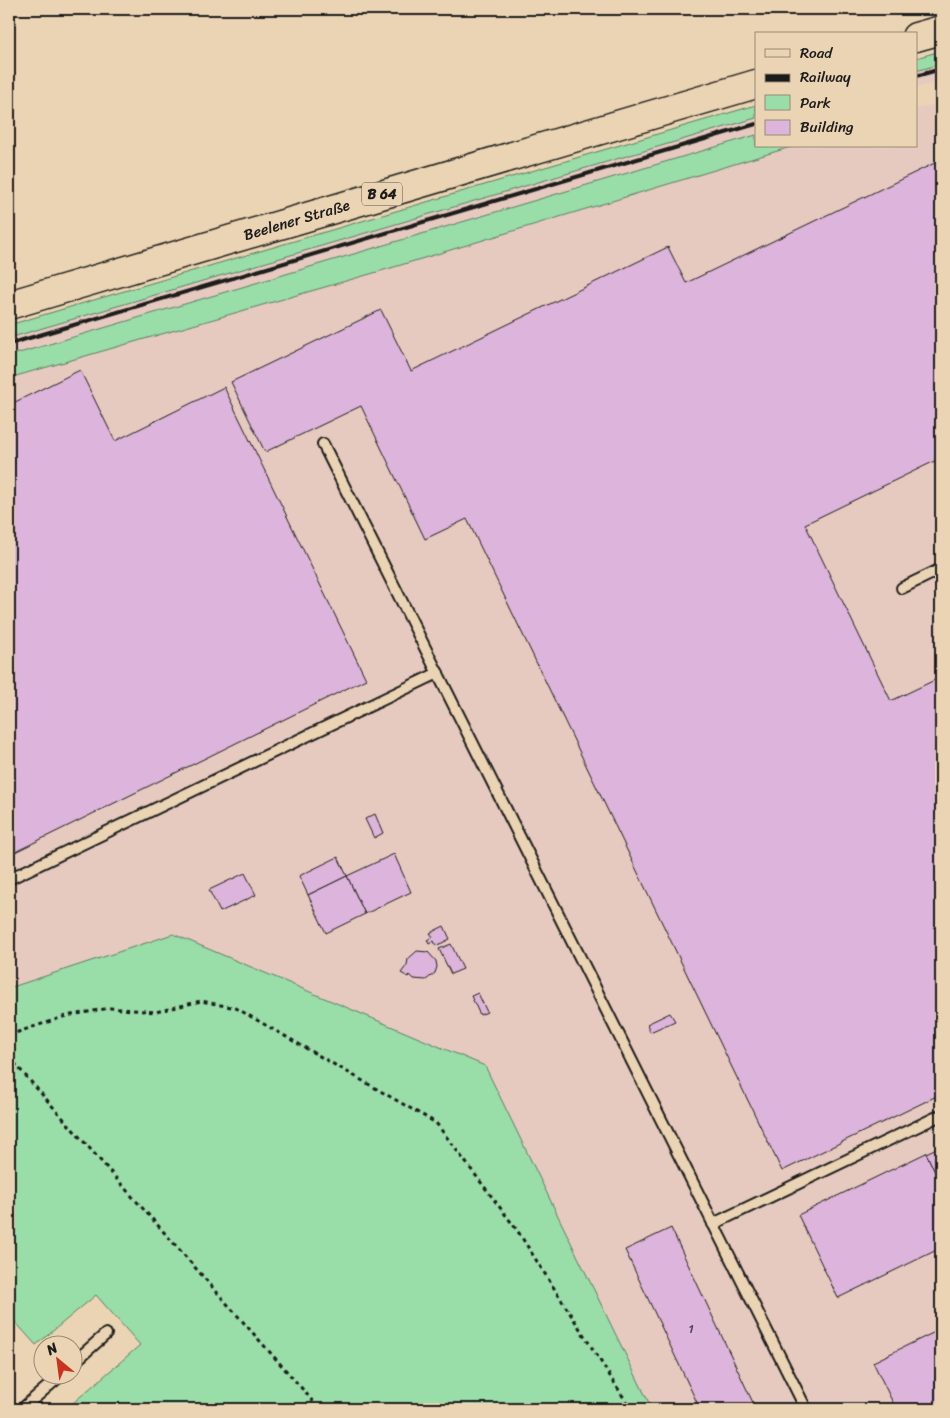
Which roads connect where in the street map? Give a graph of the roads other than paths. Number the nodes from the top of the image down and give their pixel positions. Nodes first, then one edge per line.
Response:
1 (941, 30) edge
2 (918, 36) edge
3 (755, 84) edge
4 (9, 305) edge
5 (323, 444) dead end
6 (941, 569) edge
7 (902, 588) dead end
8 (438, 672) junction
9 (9, 880) edge
10 (941, 1115) edge
11 (713, 1224) junction
12 (106, 1334) dead end
13 (82, 1355) edge
14 (48, 1386) edge
15 (22, 1409) edge
16 (806, 1409) edge

1 - 2 main road
3 - 4 main road, Beelener Straße / B 64
5 - 8 lane
6 - 7 lane
8 - 9 lane
8 - 11 lane
10 - 11 lane
11 - 16 lane
12 - 13 lane
14 - 15 lane

